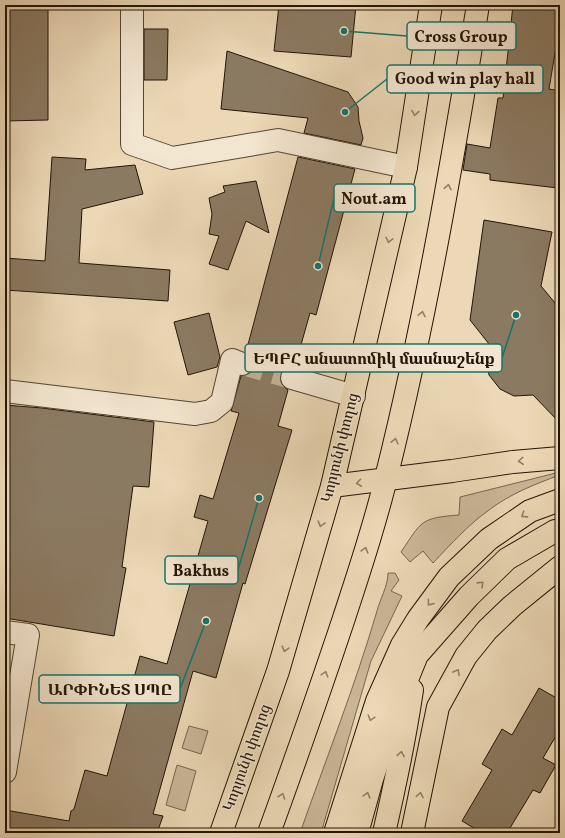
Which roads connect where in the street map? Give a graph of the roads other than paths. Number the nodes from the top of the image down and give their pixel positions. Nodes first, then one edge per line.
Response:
1 (132, 5) edge
2 (431, 5) edge
3 (478, 5) edge
4 (406, 167) junction
5 (242, 364) tunnel mouth
6 (292, 378) tunnel mouth
7 (5, 390) edge
8 (354, 396) junction
9 (560, 458) edge
10 (386, 479) junction
11 (332, 486) junction
12 (560, 500) edge
13 (560, 530) edge
14 (560, 567) edge
15 (5, 632) edge
16 (417, 655) junction
17 (5, 772) edge
18 (221, 833) edge
19 (270, 833) edge
20 (335, 833) edge
21 (357, 833) edge
22 (384, 833) edge
23 (412, 833) edge

1 - 4 street
2 -> 4 main road, Կորյունի փողոց
10 -> 3 main road
4 -> 8 main road, Կորյունի փողոց
5 - 7 street
6 - 8 street
8 - 11 main road, Կորյունի փողոց
9 -> 10 main road
10 -> 11 main road
19 -> 10 main road
11 -> 18 main road, Կորյունի փողոց
12 -> 20 main road
16 -> 13 main road
23 -> 14 main road
15 - 17 street
21 -> 16 main road
22 -> 16 main road

